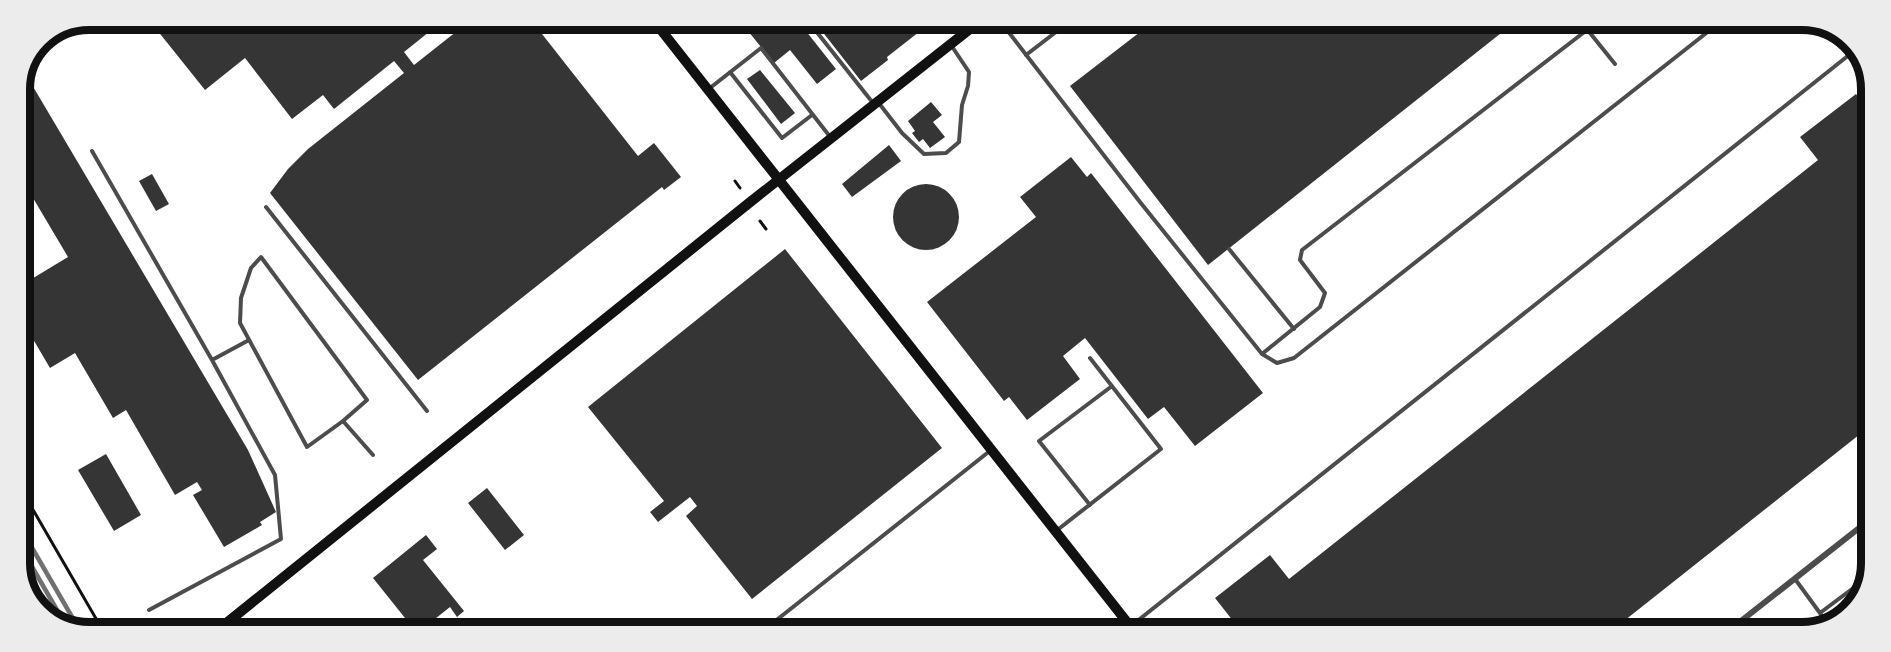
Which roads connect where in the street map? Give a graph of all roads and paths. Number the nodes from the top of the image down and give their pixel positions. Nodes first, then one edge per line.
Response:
1 (661, 30) edge
2 (815, 30) edge
3 (966, 30) edge
4 (1007, 30) edge
5 (1059, 30) edge
6 (1587, 30) edge
7 (1589, 30) edge
8 (1710, 30) edge
9 (950, 45) junction
10 (1026, 55) junction
11 (1853, 60) edge
12 (1615, 64) dead end
13 (730, 72) junction
14 (708, 89) junction
15 (876, 103) junction
16 (812, 115) junction
17 (832, 138) junction
18 (92, 151) dead end
19 (779, 180) junction
20 (735, 181) dead end
21 (740, 188) dead end
22 (266, 207) dead end
23 (760, 220) dead end
24 (766, 229) dead end
25 (1229, 249) dead end
26 (1294, 329) junction
27 (249, 340) junction
28 (1262, 354) junction
29 (1090, 358) dead end
30 (212, 360) junction
31 (1112, 386) junction
32 (427, 411) dead end
33 (343, 421) junction
34 (991, 450) junction
35 (373, 454) dead end
36 (1090, 505) junction
37 (32, 508) dead end
38 (1861, 527) edge
39 (1056, 532) junction
40 (1795, 579) junction
41 (1856, 586) edge
42 (149, 610) dead end
43 (1820, 613) junction
44 (1823, 617) edge
45 (98, 622) edge
46 (228, 622) edge
47 (774, 622) edge
48 (1127, 622) edge
49 (1141, 622) edge
50 (1740, 622) edge

1 - 14 main road
2 - 15 lane
3 - 9 main road
4 - 10 lane
5 - 10 lane
6 - 26 lane
7 - 12 lane
8 - 28 lane
9 - 15 main road
9 - 15 lane
10 - 28 lane
11 - 49 lane
13 - 14 lane
13 - 16 lane
13 - 16 lane
14 - 19 main road
15 - 17 main road
16 - 17 lane
17 - 19 main road
18 - 30 lane
19 - 34 main road
19 - 46 main road
20 - 21 path
22 - 32 lane
23 - 24 path
25 - 26 lane
26 - 28 lane
27 - 30 lane
27 - 33 lane
27 - 33 lane
29 - 31 lane
30 - 42 lane
31 - 36 lane
31 - 36 lane
33 - 35 lane
34 - 39 main road
34 - 47 lane
36 - 39 lane
37 - 45 path
38 - 40 street
39 - 48 main road
40 - 43 lane
40 - 50 street
41 - 43 lane
43 - 44 lane

